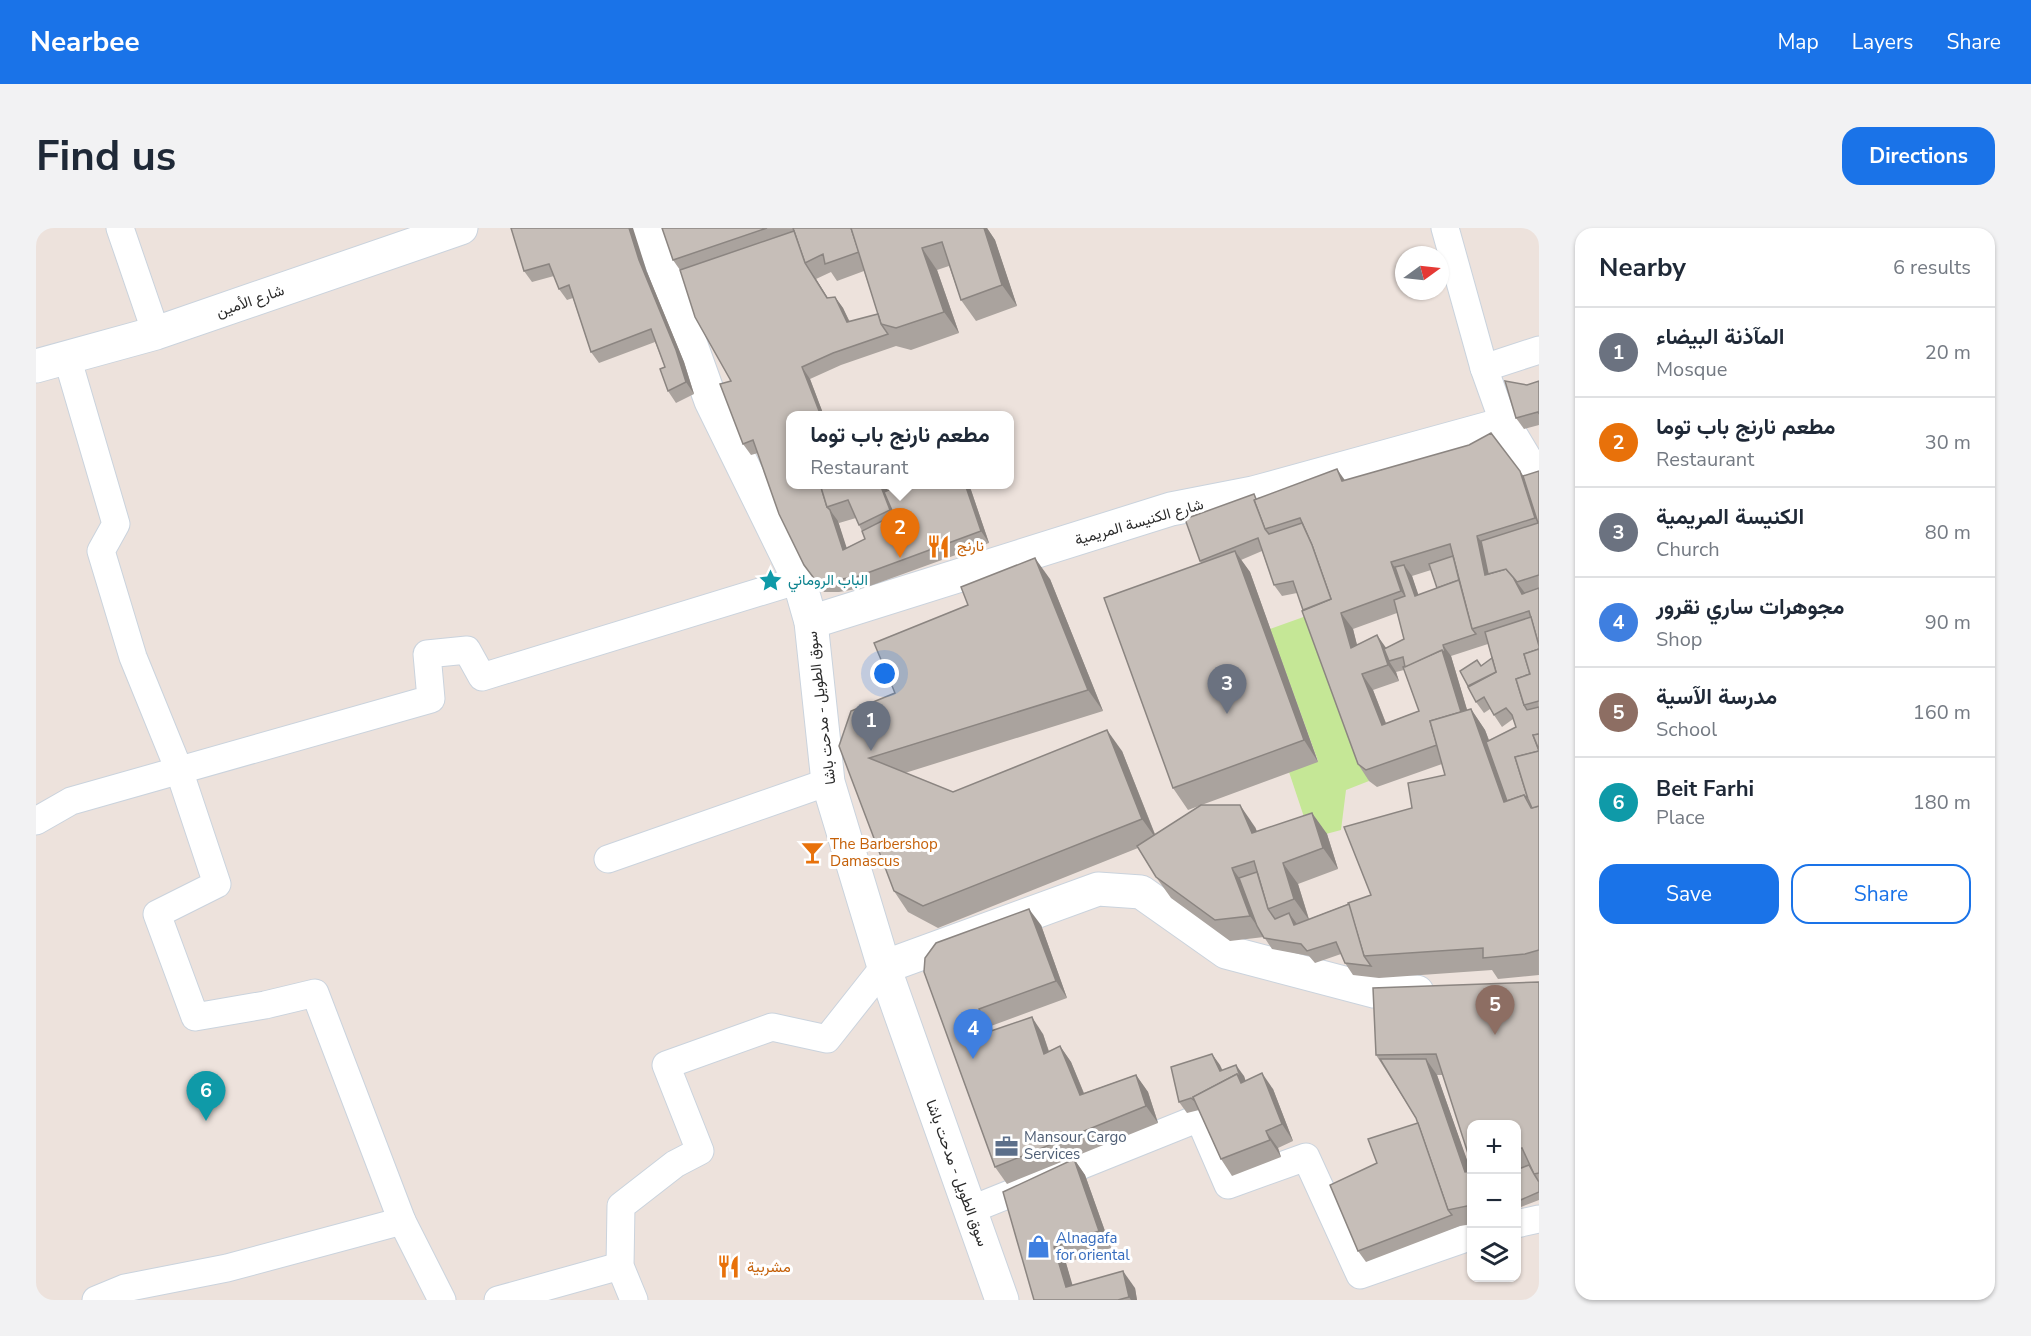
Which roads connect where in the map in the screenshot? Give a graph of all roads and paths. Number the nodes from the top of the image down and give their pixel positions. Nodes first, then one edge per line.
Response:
1 (120, 228) edge
2 (461, 228) edge
3 (649, 228) edge
4 (1446, 228) edge
5 (156, 333) junction
6 (1539, 350) edge
7 (51, 361) edge
8 (1484, 368) junction
9 (1504, 424) junction
10 (1539, 467) edge
11 (799, 580) junction
12 (811, 622) junction
13 (178, 770) junction
14 (828, 782) junction
15 (36, 821) edge
16 (608, 859) dead end
17 (884, 967) junction
18 (1452, 993) edge
19 (970, 1210) junction
20 (1539, 1219) edge
21 (402, 1221) junction
22 (1521, 1223) edge
23 (1467, 1238) edge
24 (620, 1266) junction
25 (96, 1300) edge
26 (442, 1300) edge
27 (498, 1300) edge
28 (634, 1300) edge
29 (1002, 1300) edge

1 - 5 street
2 - 5 street, شارع الأمين
3 - 11 street, سوق الطويل - مدحت باشا
4 - 8 street
5 - 7 street, شارع الأمين
6 - 8 street
7 - 13 street
8 - 9 street
9 - 10 street
9 - 12 street, شارع الكنيسة المريمية
11 - 12 street, سوق الطويل - مدحت باشا
11 - 13 street
12 - 14 street, سوق الطويل - مدحت باشا
13 - 15 street
13 - 21 street
14 - 16 street
14 - 17 street, سوق الطويل - مدحت باشا
17 - 18 street
17 - 19 street, سوق الطويل - مدحت باشا
17 - 24 street
19 - 23 street
19 - 29 street, سوق الطويل - مدحت باشا
20 - 22 street
21 - 25 street
21 - 26 street
24 - 27 street
24 - 28 street

